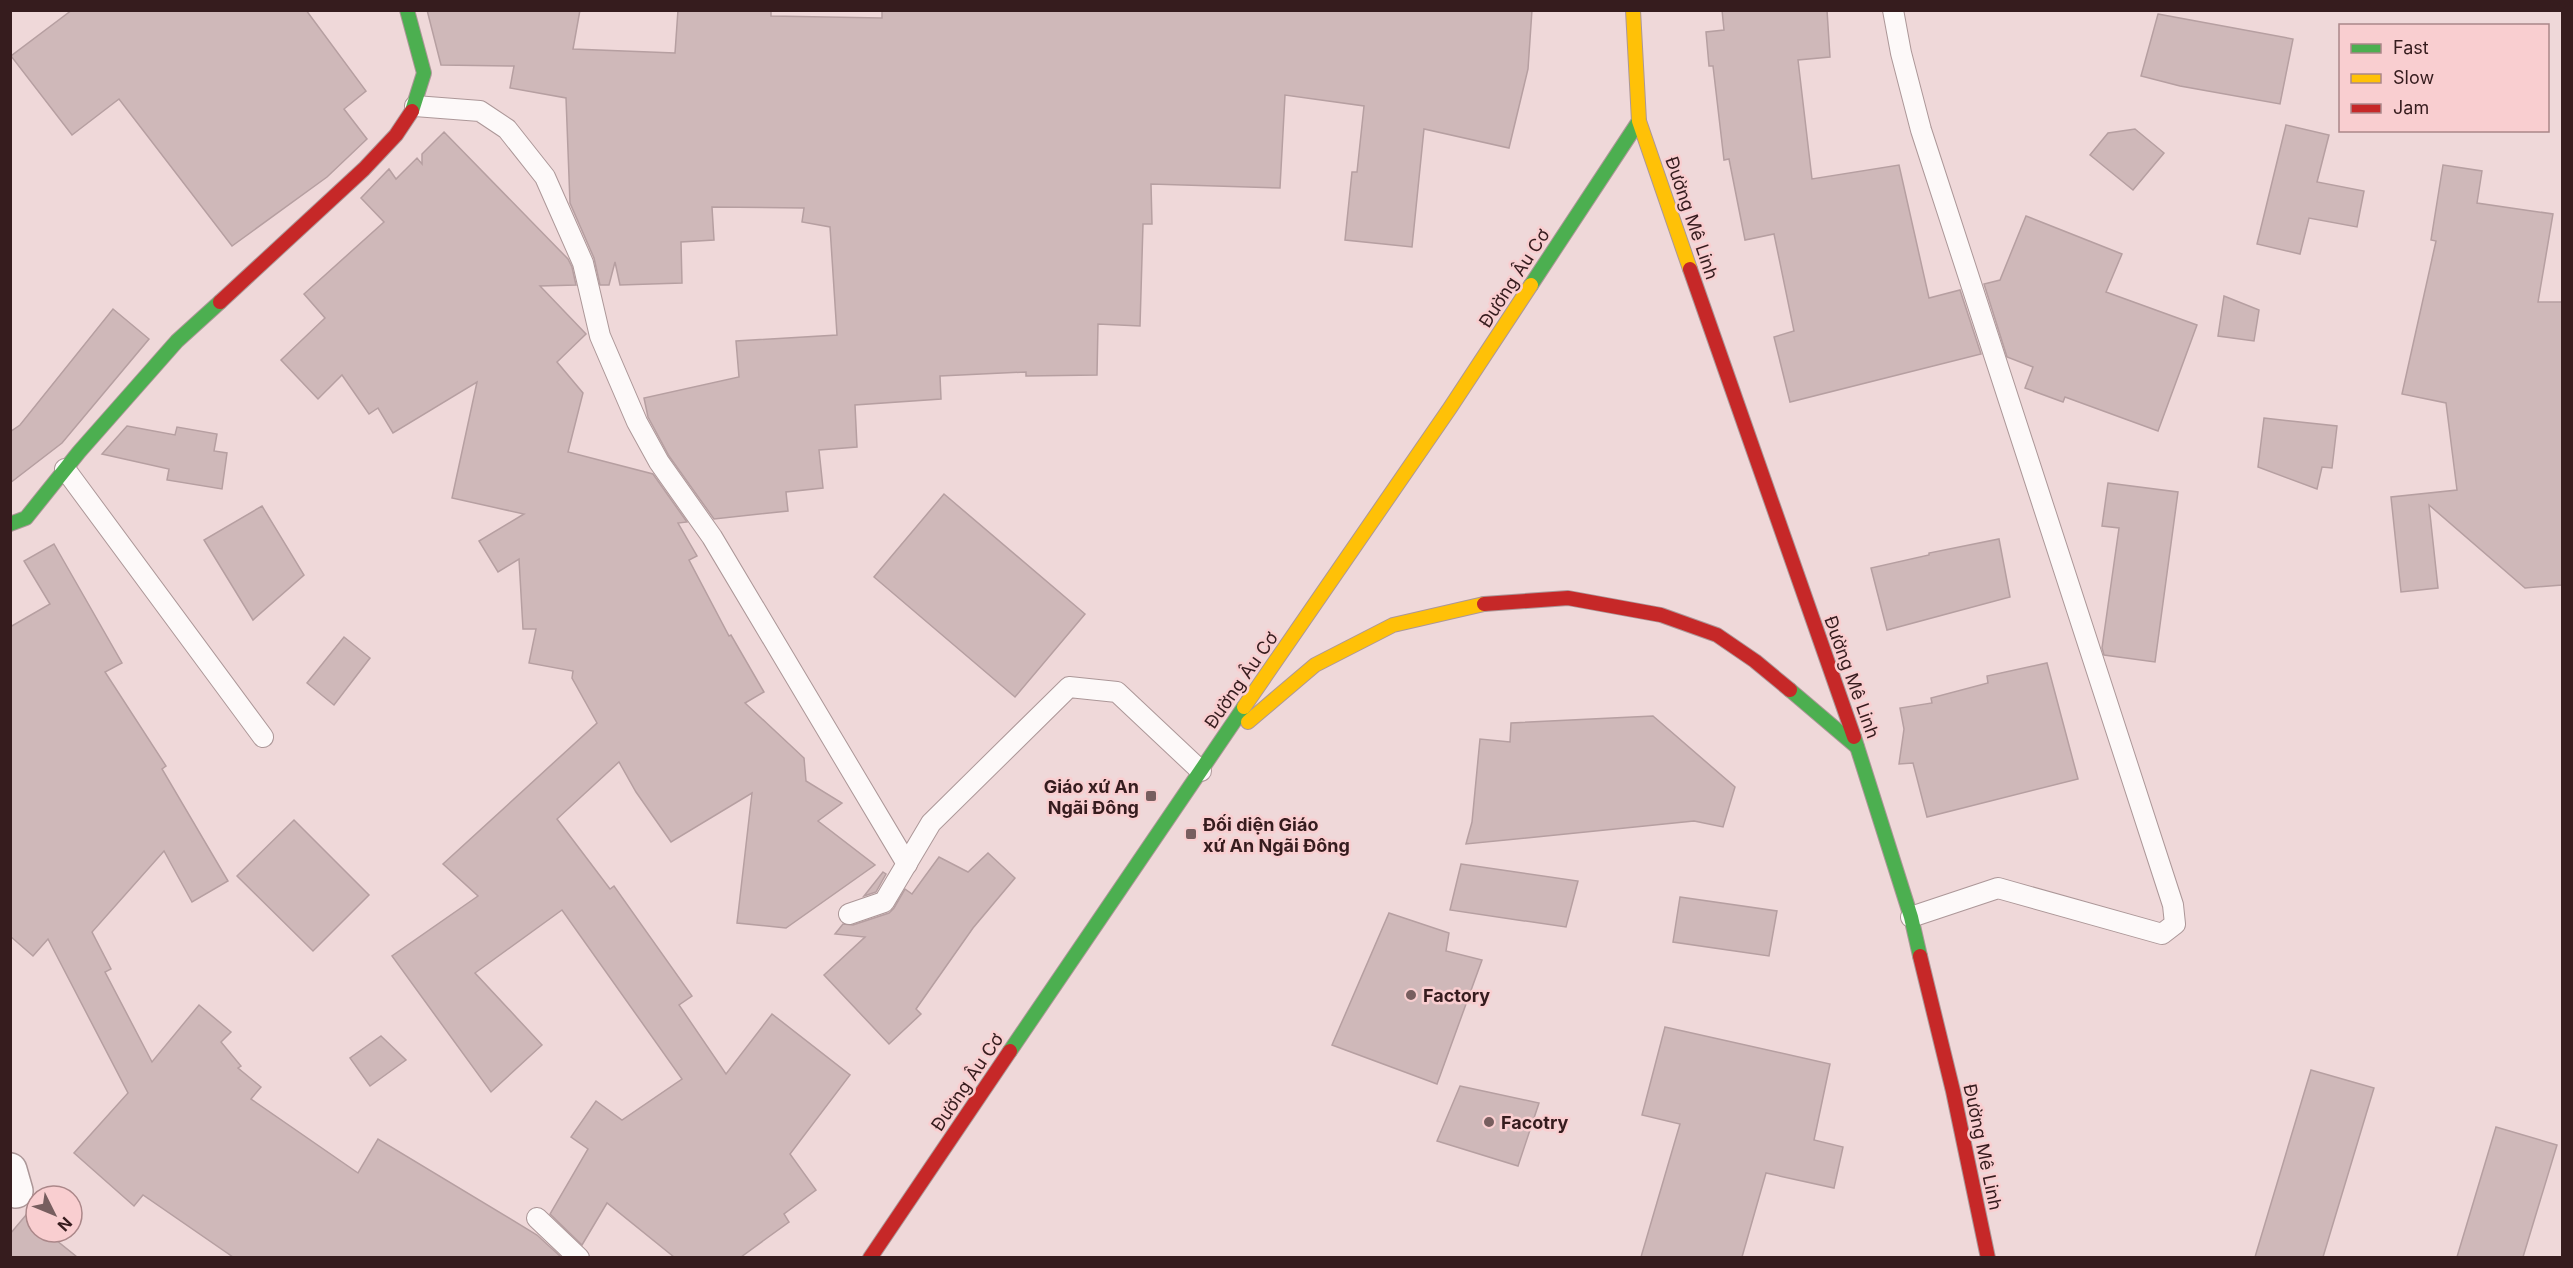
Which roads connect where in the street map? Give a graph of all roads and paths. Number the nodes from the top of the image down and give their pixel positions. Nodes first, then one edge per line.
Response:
1 (407, 10) edge
2 (1633, 10) edge
3 (1893, 10) edge
4 (415, 106) junction
5 (1639, 121) junction
6 (65, 469) junction
7 (10, 524) edge
8 (263, 737) dead end
9 (1858, 748) junction
10 (1215, 749) junction
11 (1201, 771) junction
12 (907, 864) junction
13 (849, 914) dead end
14 (1911, 917) junction
15 (537, 1218) dead end
16 (579, 1257) edge
17 (870, 1257) edge
18 (1988, 1257) edge

1 - 4 main road
2 - 5 main road, Đường Mê Linh
3 - 14 lane
4 - 6 main road
4 - 12 lane
5 - 9 main road, Đường Mê Linh
5 - 10 main road, Đường Âu Cơ
6 - 7 main road
6 - 8 lane
9 - 10 main road
9 - 14 main road, Đường Mê Linh
10 - 11 main road, Đường Âu Cơ
11 - 12 lane
11 - 17 main road, Đường Âu Cơ
12 - 13 lane
14 - 18 main road, Đường Mê Linh
15 - 16 lane

